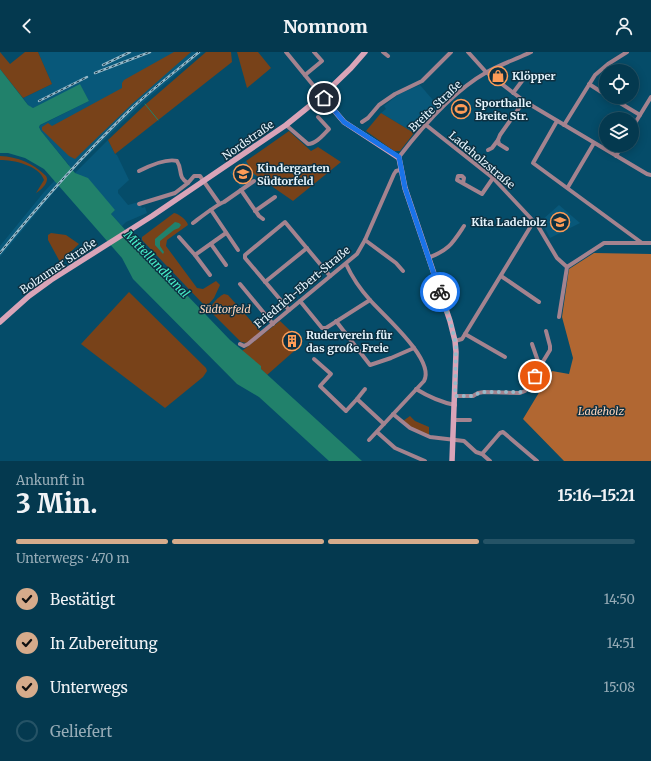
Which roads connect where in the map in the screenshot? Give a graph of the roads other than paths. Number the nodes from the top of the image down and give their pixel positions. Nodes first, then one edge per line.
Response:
1 (286, 52) edge
2 (314, 52) edge
3 (365, 52) edge
4 (383, 52) edge
5 (451, 52) edge
6 (468, 52) edge
7 (531, 52) edge
8 (627, 52) edge
9 (388, 56) dead end
10 (486, 72) junction
11 (305, 75) junction
12 (527, 78) dead end
13 (589, 84) junction
14 (599, 90) edge
15 (513, 93) junction
16 (322, 96) junction
17 (651, 97) edge
18 (524, 101) junction
19 (622, 104) edge
20 (640, 115) joint
21 (318, 117) dead end
22 (557, 121) junction
23 (362, 122) dead end
24 (426, 125) junction
25 (564, 125) junction
26 (286, 126) junction
27 (498, 140) junction
28 (594, 143) junction
29 (507, 149) dead end
30 (488, 150) dead end
31 (618, 152) edge
32 (616, 156) junction
33 (399, 157) junction
34 (400, 170) junction
35 (139, 171) dead end
36 (651, 175) edge
37 (493, 178) junction
38 (254, 181) dead end
39 (204, 182) junction
40 (188, 183) junction
41 (463, 183) dead end
42 (568, 187) junction
43 (241, 190) junction
44 (275, 197) dead end
45 (139, 204) dead end
46 (219, 204) junction
47 (211, 210) junction
48 (255, 211) junction
49 (263, 219) dead end
50 (534, 221) junction
51 (193, 223) dead end
52 (464, 226) dead end
53 (130, 230) joint
54 (226, 233) junction
55 (179, 237) dead end
56 (365, 240) junction
57 (642, 243) junction
58 (651, 243) edge
59 (211, 244) junction
60 (307, 248) junction
61 (238, 250) dead end
62 (195, 255) junction
63 (428, 258) junction
64 (346, 264) junction
65 (226, 265) dead end
66 (567, 267) junction
67 (403, 271) dead end
68 (210, 275) dead end
69 (330, 276) junction
70 (501, 276) junction
71 (265, 282) junction
72 (240, 284) dead end
73 (370, 300) junction
74 (300, 301) junction
75 (539, 302) dead end
76 (288, 310) junction
77 (559, 317) dead end
78 (336, 321) junction
79 (0, 322) edge
80 (273, 324) junction
81 (546, 330) dead end
82 (465, 334) junction
83 (455, 341) junction
84 (240, 344) dead end
85 (532, 344) dead end
86 (414, 348) junction
87 (314, 358) dead end
88 (505, 358) dead end
89 (523, 367) dead end
90 (540, 367) junction
91 (529, 384) junction
92 (365, 389) dead end
93 (416, 389) junction
94 (455, 396) junction
95 (357, 399) junction
96 (455, 404) junction
97 (393, 414) junction
98 (454, 420) junction
99 (470, 420) dead end
100 (384, 424) junction
101 (377, 432) junction
102 (370, 440) dead end
103 (453, 440) junction
104 (482, 454) junction
105 (425, 461) edge
106 (452, 461) edge
107 (490, 461) edge
108 (537, 461) edge

1 - 11 street
2 - 11 street
3 - 16 main road, Nordstraße
4 - 9 street
5 - 23 street
6 - 10 street
7 - 10 street, Breite Straße
8 - 13 street
10 - 15 street
10 - 24 street, Breite Straße
11 - 16 street
12 - 15 street
13 - 14 street
13 - 25 street
15 - 18 street
16 - 26 main road, Nordstraße
16 - 33 main road
17 - 20 street
18 - 22 street
18 - 27 street
19 - 20 street
21 - 26 street
22 - 25 street
22 - 42 street
24 - 33 street, Breite Straße
24 - 37 street, Ladeholzstraße
25 - 28 street
26 - 39 main road, Nordstraße
27 - 29 street
27 - 30 street
28 - 32 street
28 - 42 street
31 - 32 street
32 - 36 street
33 - 34 main road
34 - 56 street, Friedrich-Ebert-Straße
34 - 63 main road
35 - 40 street
37 - 41 street
37 - 50 street, Ladeholzstraße
38 - 43 street
39 - 40 street
39 - 46 street
39 - 53 main road, Nordstraße
40 - 45 street
42 - 57 street
43 - 46 street
43 - 48 street
44 - 48 street
46 - 47 street
47 - 51 street
47 - 54 street
48 - 49 street
50 - 66 street, Ladeholzstraße
50 - 70 street
52 - 63 street
53 - 79 main road, Bolzumer Straße
54 - 59 street
54 - 61 street
55 - 62 street
56 - 64 street, Friedrich-Ebert-Straße
56 - 67 street
57 - 58 street
57 - 66 street
59 - 62 street
59 - 65 street
60 - 69 street
60 - 71 street
60 - 71 street
62 - 68 street
63 - 83 main road
64 - 69 street, Friedrich-Ebert-Straße
64 - 73 street
66 - 77 street
69 - 74 street, Friedrich-Ebert-Straße
70 - 75 street
70 - 82 street
71 - 76 street
72 - 80 street
73 - 78 street
73 - 86 street
74 - 76 street, Friedrich-Ebert-Straße
74 - 78 street
76 - 80 street, Friedrich-Ebert-Straße
78 - 86 street
80 - 84 street, Friedrich-Ebert-Straße
81 - 90 street
82 - 83 street
82 - 88 street
83 - 94 main road
85 - 90 street
86 - 93 street
87 - 95 street
89 - 91 street
90 - 91 street
91 - 94 street
92 - 95 street
93 - 96 street
93 - 97 street
94 - 96 main road
95 - 100 street
96 - 98 main road
97 - 100 street
97 - 103 street
98 - 99 street
98 - 103 main road
100 - 101 street
101 - 102 street
101 - 105 street
103 - 104 street
103 - 106 main road
104 - 107 street
104 - 108 street

